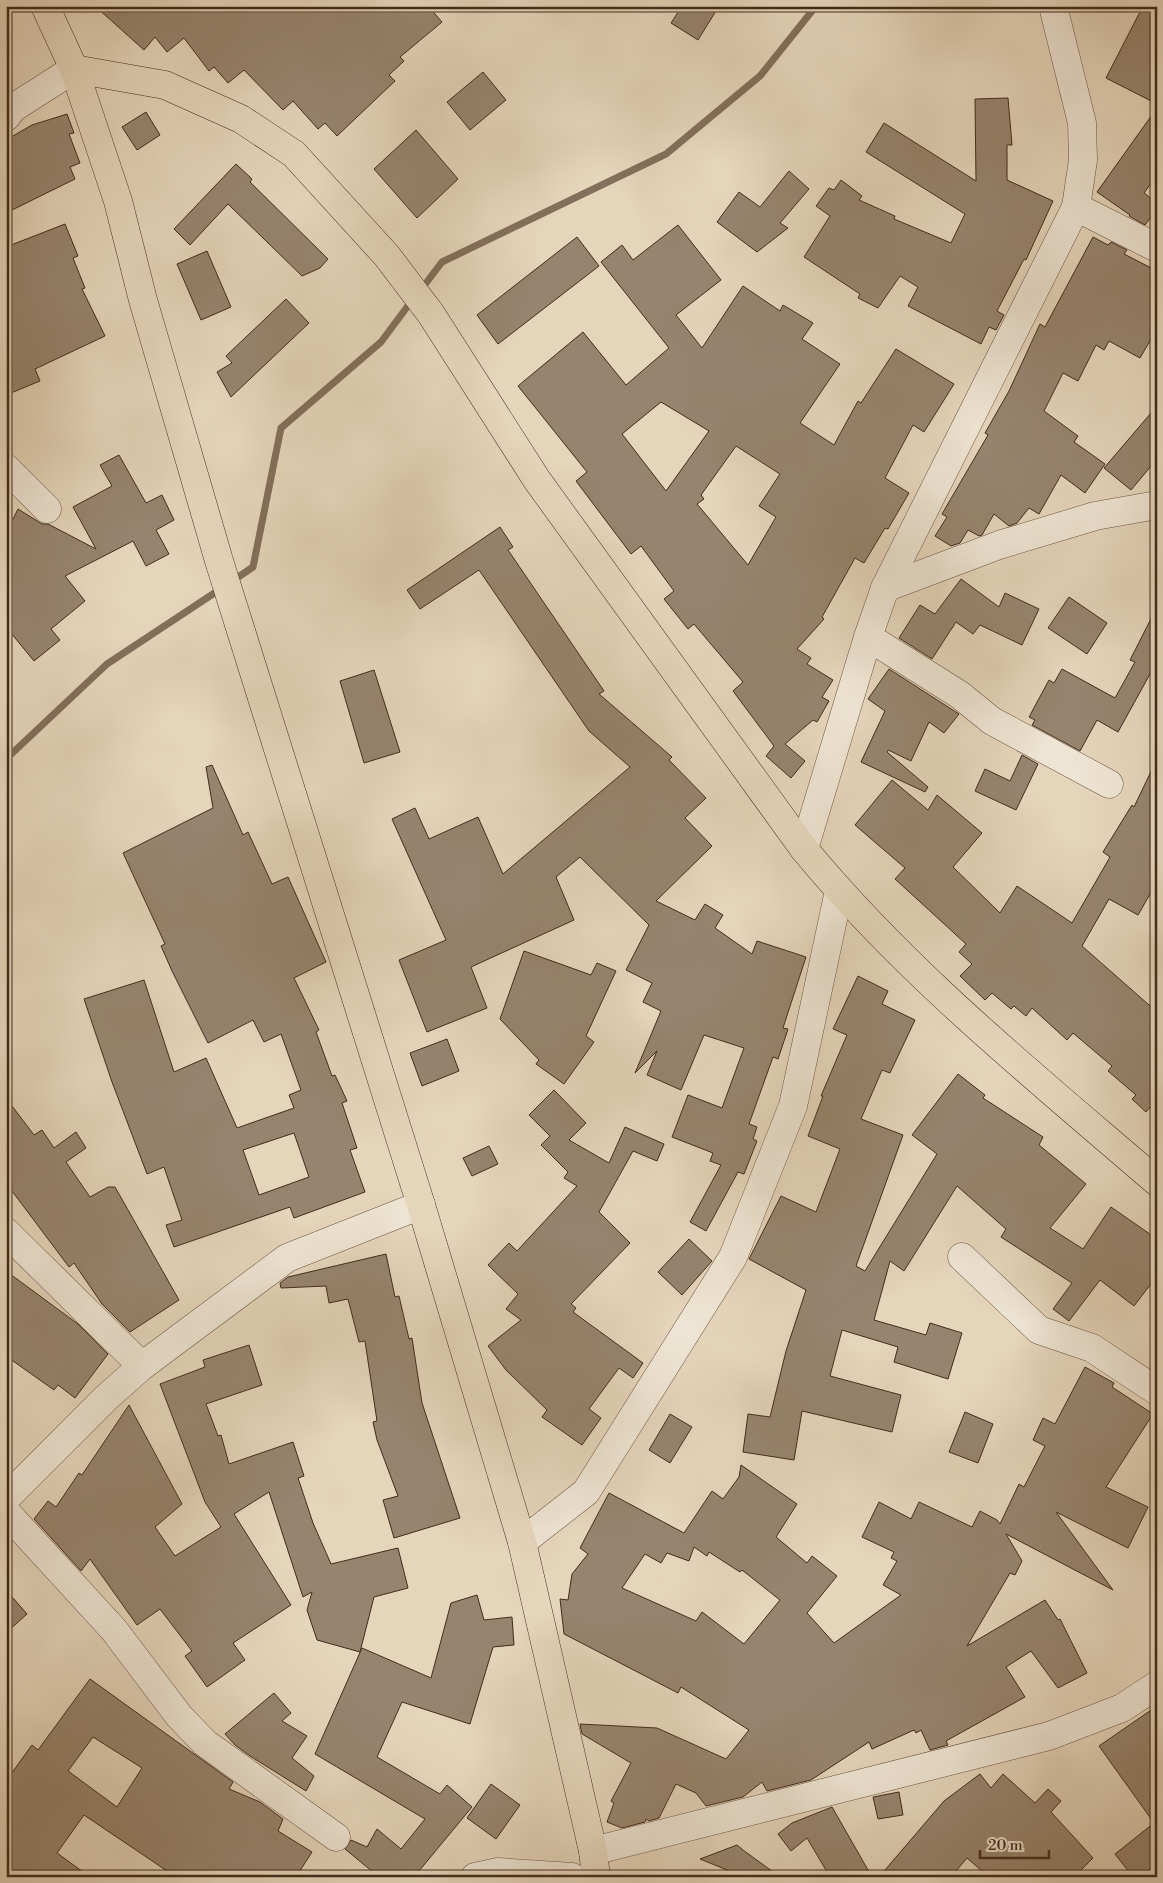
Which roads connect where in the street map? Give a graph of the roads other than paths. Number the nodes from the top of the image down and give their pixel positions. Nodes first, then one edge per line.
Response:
1 (45, 6) edge
2 (1053, 6) edge
3 (74, 69) junction
4 (6, 117) edge
5 (1076, 207) junction
6 (1157, 248) edge
7 (6, 468) edge
8 (1157, 505) edge
9 (47, 508) dead end
10 (885, 588) junction
11 (868, 637) junction
12 (1109, 784) dead end
13 (804, 848) junction
14 (838, 891) junction
15 (1157, 1182) edge
16 (421, 1205) junction
17 (6, 1232) edge
18 (962, 1257) dead end
19 (142, 1366) junction
20 (1157, 1391) edge
21 (6, 1498) edge
22 (6, 1512) edge
23 (522, 1542) junction
24 (1157, 1685) edge
25 (336, 1837) dead end
26 (595, 1864) edge
27 (475, 1877) edge
28 (572, 1877) edge

1 - 3 main road
2 - 5 street
3 - 4 street
3 - 13 main road
3 - 16 main road
5 - 6 street
5 - 10 street
7 - 9 street
8 - 10 street
10 - 11 street
11 - 12 street
11 - 13 street
13 - 14 main road
14 - 15 main road
14 - 23 street
16 - 19 street
16 - 23 main road
17 - 19 street
18 - 20 street
19 - 21 street
22 - 25 street
23 - 26 main road
24 - 26 street
27 - 28 street

